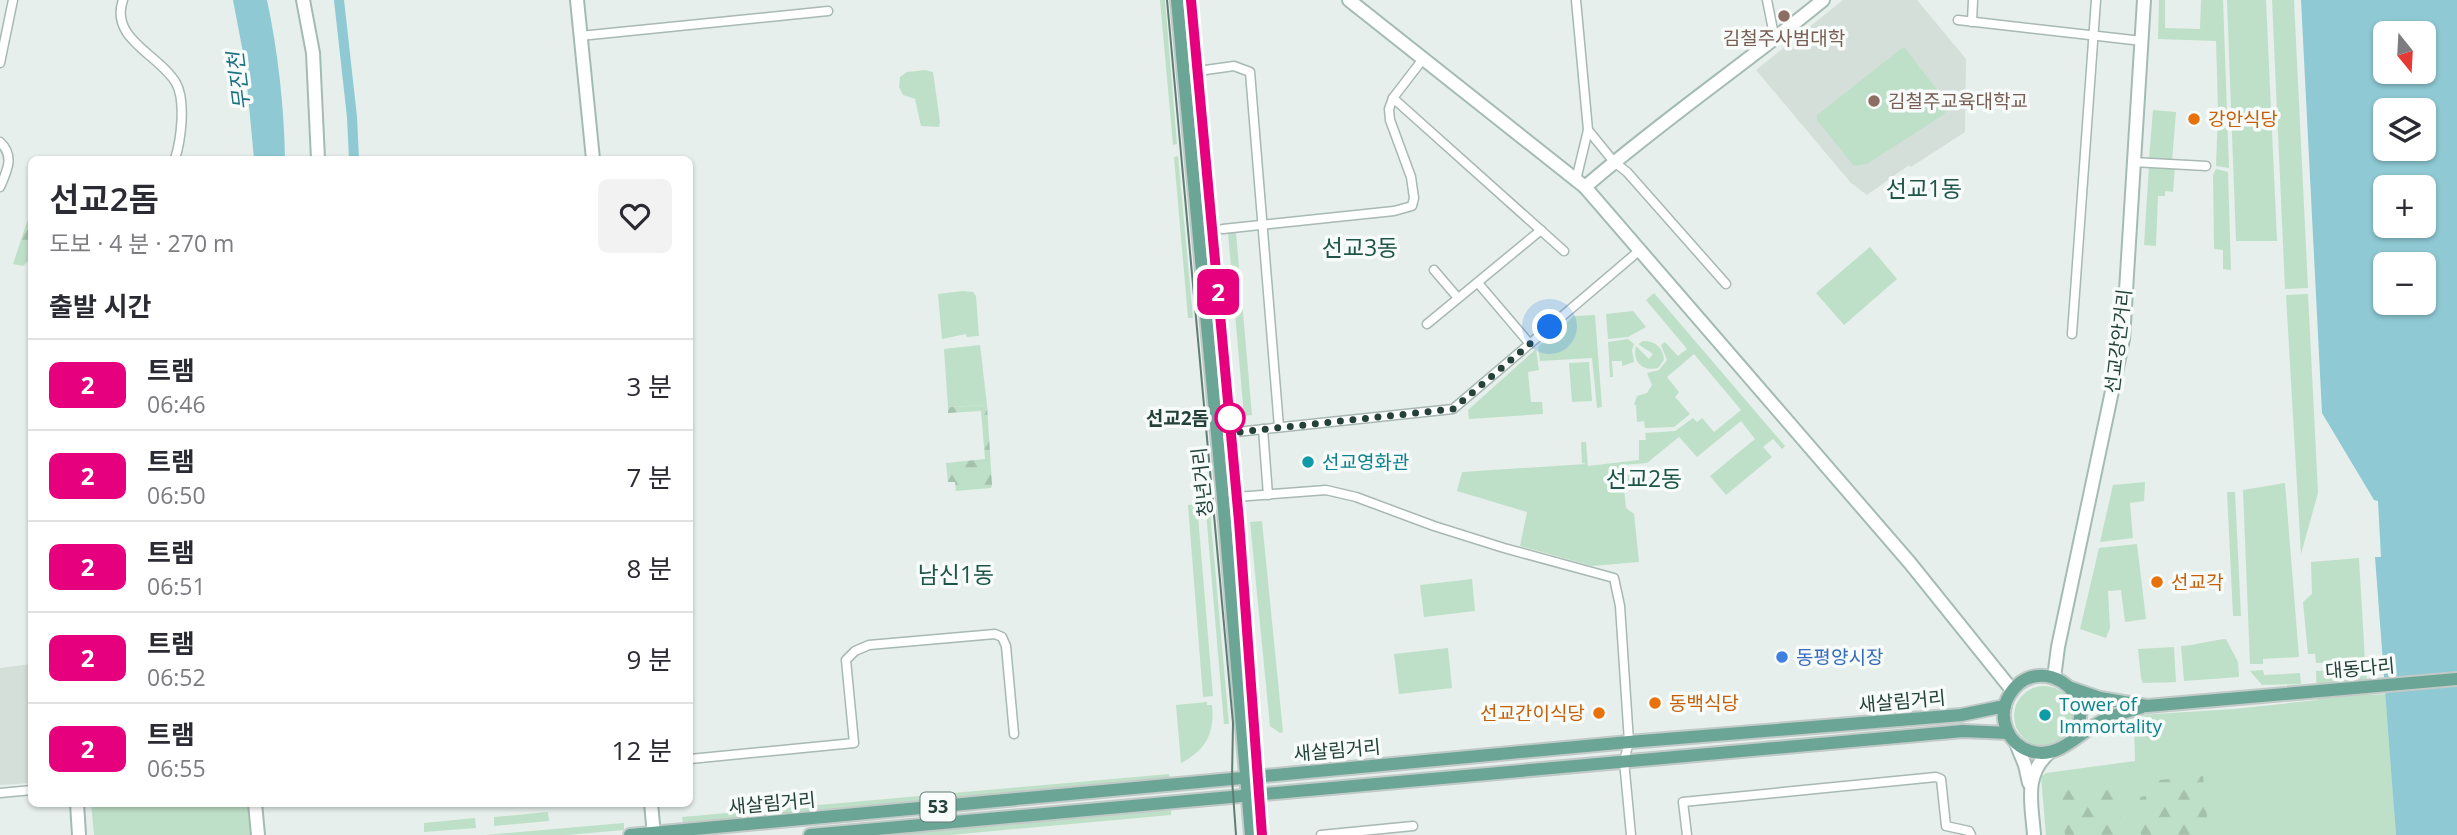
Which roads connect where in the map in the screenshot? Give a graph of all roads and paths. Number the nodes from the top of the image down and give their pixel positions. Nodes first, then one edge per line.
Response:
1 (12, 0) edge
2 (123, 0) edge
3 (303, 0) edge
4 (577, 0) edge
5 (1177, 0) edge
6 (1349, 0) edge
7 (1576, 0) edge
8 (1767, 0) edge
9 (1823, 0) edge
10 (1973, 0) edge
11 (2096, 0) edge
12 (2144, 0) edge
13 (828, 10) dead end
14 (1958, 20) dead end
15 (1972, 22) junction
16 (2095, 35) junction
17 (580, 36) junction
18 (1775, 40) junction
19 (2142, 41) junction
20 (1423, 59) junction
21 (0, 63) edge
22 (1184, 73) junction
23 (1394, 98) junction
24 (1588, 130) junction
25 (0, 142) edge
26 (176, 156) edge
27 (318, 156) edge
28 (593, 156) edge
29 (1614, 162) junction
30 (2133, 162) junction
31 (2206, 166) dead end
32 (1580, 183) junction
33 (0, 187) edge
34 (1262, 225) junction
35 (1223, 229) dead end
36 (1541, 230) junction
37 (1640, 250) junction
38 (1564, 251) dead end
39 (1434, 270) dead end
40 (1478, 283) junction
41 (1726, 284) dead end
42 (1458, 298) junction
43 (1427, 324) dead end
44 (2072, 334) dead end
45 (1530, 344) junction
46 (1279, 427) junction
47 (1263, 429) junction
48 (1217, 434) junction
49 (1268, 495) junction
50 (1223, 498) junction
51 (2054, 678) junction
52 (2457, 679) edge
53 (2071, 688) junction
54 (2012, 690) junction
55 (2005, 706) junction
56 (2147, 706) junction
57 (1014, 734) dead end
58 (2074, 737) junction
59 (2012, 738) junction
60 (1629, 742) junction
61 (2049, 753) junction
62 (693, 760) edge
63 (1625, 761) junction
64 (1245, 778) junction
65 (2030, 788) junction
66 (28, 790) edge
67 (0, 793) edge
68 (1247, 796) junction
69 (77, 807) edge
70 (256, 807) edge
71 (651, 807) edge
72 (1413, 826) dead end
73 (654, 834) edge
74 (79, 835) edge
75 (258, 835) edge
76 (630, 835) edge
77 (810, 835) edge
78 (1251, 835) edge
79 (1321, 835) edge
80 (1631, 835) edge
81 (1687, 835) edge
82 (1971, 835) edge
83 (2035, 835) edge

1 - 21 street
2 - 26 street
3 - 27 main road
4 - 17 main road
5 - 22 main road, 청년거리
6 - 20 main road
7 - 24 street
8 - 18 street
9 - 18 main road
10 - 15 street
11 - 16 street
12 - 19 main road, 선교강안거리
13 - 17 street
14 - 15 street
15 - 16 street
16 - 19 street
16 - 44 street
17 - 28 main road
18 - 29 main road
19 - 30 main road, 선교강안거리
20 - 23 street
20 - 32 main road
22 - 34 street
22 - 48 main road, 청년거리
23 - 34 street
23 - 36 street
24 - 29 street
24 - 32 street
25 - 33 street
29 - 32 main road
29 - 41 street
30 - 31 street
30 - 51 main road, 선교강안거리
32 - 37 main road
34 - 35 street
34 - 46 street
36 - 38 street
36 - 40 street
37 - 45 street
37 - 54 main road
39 - 42 street
40 - 42 street
40 - 45 street
42 - 43 street
45 - 46 street
46 - 47 street
47 - 48 street
47 - 49 street
48 - 50 main road, 청년거리
49 - 50 street
49 - 60 street
50 - 64 main road, 청년거리
51 - 53 main road
51 - 54 main road
52 - 56 main road, 대동다리
53 - 56 main road
53 - 58 main road
54 - 55 main road
55 - 59 main road
55 - 60 main road, 새살림거리
56 - 58 main road
57 - 62 street
58 - 61 main road
59 - 61 main road, 새살림거리
59 - 63 main road, 새살림거리
59 - 65 main road
60 - 63 street
60 - 64 main road, 새살림거리
61 - 65 main road
63 - 68 main road, 새살림거리
63 - 80 street
64 - 68 main road, 청년거리
64 - 73 main road, 새살림거리 / 53
65 - 83 main road
66 - 67 street
68 - 77 main road, 새살림거리 / 53
68 - 78 main road, 청년거리
69 - 74 main road
70 - 75 main road
71 - 73 main road
72 - 79 street
73 - 76 main road, 새살림거리 / 53
81 - 82 street

